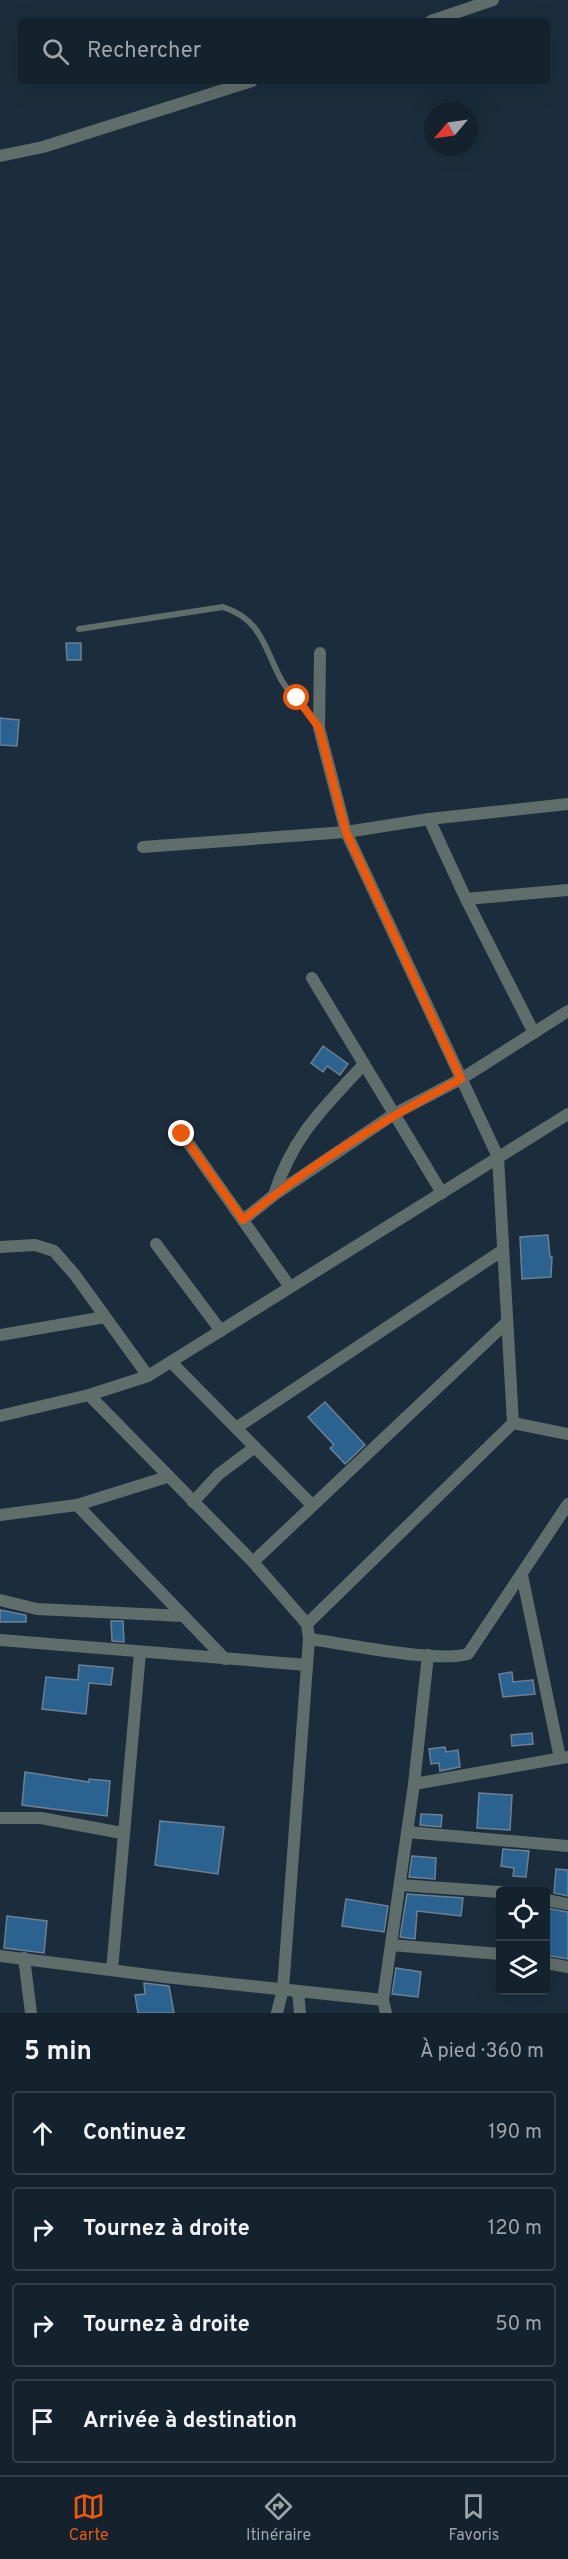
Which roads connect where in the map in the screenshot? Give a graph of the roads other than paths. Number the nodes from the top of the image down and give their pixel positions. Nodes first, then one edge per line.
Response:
1 (493, 0) edge
2 (440, 18) edge
3 (242, 84) edge
4 (0, 156) edge
5 (79, 629) dead end
6 (320, 653) dead end
7 (319, 728) junction
8 (568, 804) edge
9 (429, 819) junction
10 (346, 832) junction
11 (143, 848) dead end
12 (568, 890) edge
13 (466, 899) junction
14 (312, 978) dead end
15 (568, 1011) edge
16 (534, 1033) junction
17 (364, 1064) junction
18 (461, 1079) junction
19 (394, 1114) junction
20 (568, 1114) edge
21 (182, 1134) dead end
22 (498, 1157) junction
23 (442, 1193) junction
24 (274, 1195) junction
25 (243, 1220) junction
26 (156, 1244) dead end
27 (0, 1247) edge
28 (503, 1250) junction
29 (290, 1287) junction
30 (105, 1317) junction
31 (507, 1322) junction
32 (221, 1331) junction
33 (0, 1335) edge
34 (171, 1362) junction
35 (148, 1376) junction
36 (88, 1395) junction
37 (0, 1416) edge
38 (513, 1423) junction
39 (236, 1428) junction
40 (568, 1434) edge
41 (255, 1447) junction
42 (167, 1477) junction
43 (193, 1502) junction
44 (568, 1504) edge
45 (77, 1505) junction
46 (312, 1505) junction
47 (0, 1515) edge
48 (253, 1562) junction
49 (522, 1575) junction
50 (0, 1600) edge
51 (184, 1616) junction
52 (307, 1624) junction
53 (309, 1639) junction
54 (0, 1640) edge
55 (140, 1652) junction
56 (428, 1655) junction
57 (225, 1659) junction
58 (307, 1665) junction
59 (564, 1757) edge
60 (414, 1784) junction
61 (0, 1818) edge
62 (407, 1832) junction
63 (122, 1833) junction
64 (568, 1846) edge
65 (400, 1886) junction
66 (496, 1893) edge
67 (550, 1901) edge
68 (568, 1904) edge
69 (391, 1946) junction
70 (496, 1954) edge
71 (0, 1956) edge
72 (24, 1958) junction
73 (550, 1964) edge
74 (568, 1967) edge
75 (112, 1970) junction
76 (283, 1989) junction
77 (298, 1991) junction
78 (383, 2000) junction
79 (31, 2013) edge
80 (277, 2013) edge
81 (300, 2013) edge
82 (386, 2013) edge

1 - 2 street
3 - 4 street
5 - 7 lane
6 - 7 street
7 - 10 street
8 - 9 street
9 - 10 street
9 - 13 street
10 - 11 street
10 - 18 street
12 - 13 street
13 - 16 street
14 - 17 street
15 - 16 street
16 - 18 street
17 - 19 street
17 - 24 street
18 - 19 street
18 - 22 street
19 - 23 street
19 - 24 street
20 - 22 street
21 - 25 street
22 - 23 street
22 - 28 street
23 - 29 street
24 - 25 street
25 - 29 street
26 - 32 street
27 - 30 street
28 - 31 street
28 - 39 street
29 - 32 street
30 - 33 street
30 - 35 street
31 - 38 street
31 - 46 street
32 - 34 street
34 - 35 street
34 - 39 street
35 - 36 street
36 - 37 street
36 - 42 street
38 - 40 street
38 - 52 street
39 - 41 street
41 - 43 street
41 - 46 street
42 - 43 street
42 - 45 street
43 - 48 street
44 - 49 street
45 - 47 street
45 - 51 street
46 - 48 street
48 - 52 street
49 - 56 street
49 - 59 street
50 - 51 street
51 - 57 street
52 - 53 street
53 - 56 street
53 - 58 street
54 - 55 street
55 - 57 street
55 - 63 street
56 - 60 street
57 - 58 street
58 - 76 street
59 - 60 street
60 - 62 street
61 - 63 street
62 - 64 street
62 - 65 street
63 - 75 street
65 - 66 street
65 - 69 street
67 - 68 street
69 - 70 street
69 - 78 street
71 - 72 street
72 - 75 street
72 - 79 street
73 - 74 street
75 - 76 street
76 - 77 street
76 - 80 street
77 - 78 street
77 - 81 street
78 - 82 street

